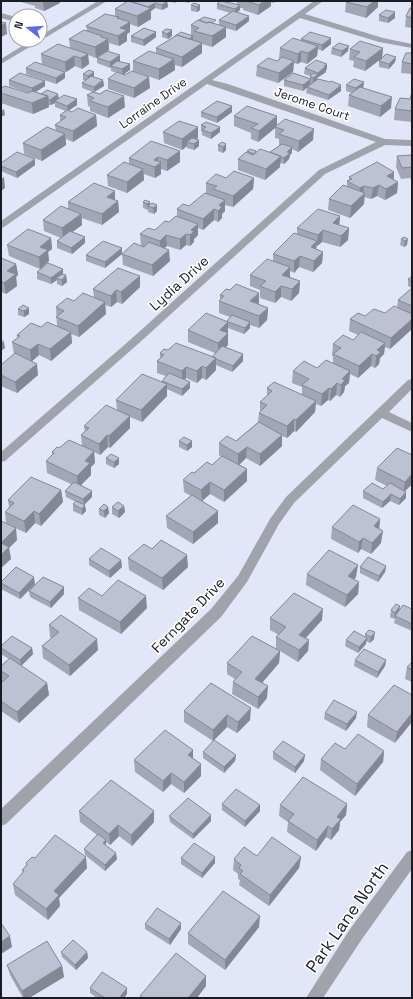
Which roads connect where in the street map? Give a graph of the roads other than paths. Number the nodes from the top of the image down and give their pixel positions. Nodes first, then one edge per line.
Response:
1 (103, 1) edge
2 (319, 1) edge
3 (300, 15) junction
4 (48, 31) edge
5 (52, 32) junction
6 (48, 34) edge
7 (412, 46) edge
8 (25, 48) edge
9 (1, 62) edge
10 (206, 81) junction
11 (384, 142) junction
12 (412, 143) edge
13 (1, 225) edge
14 (412, 383) edge
15 (382, 413) junction
16 (412, 428) edge
17 (1, 458) edge
18 (1, 819) edge
19 (412, 857) edge
20 (316, 997) edge

1 - 5 street
2 - 3 street, Lorraine Drive
3 - 7 street
3 - 10 street, Lorraine Drive
4 - 5 street
5 - 6 street
8 - 9 street
10 - 11 street, Jerome Court
10 - 13 street, Lorraine Drive
11 - 12 street, Jerome Court
11 - 17 street, Lydia Drive
14 - 15 street, Ferngate Drive
15 - 16 street
15 - 18 street, Ferngate Drive
19 - 20 street, Park Lane North

